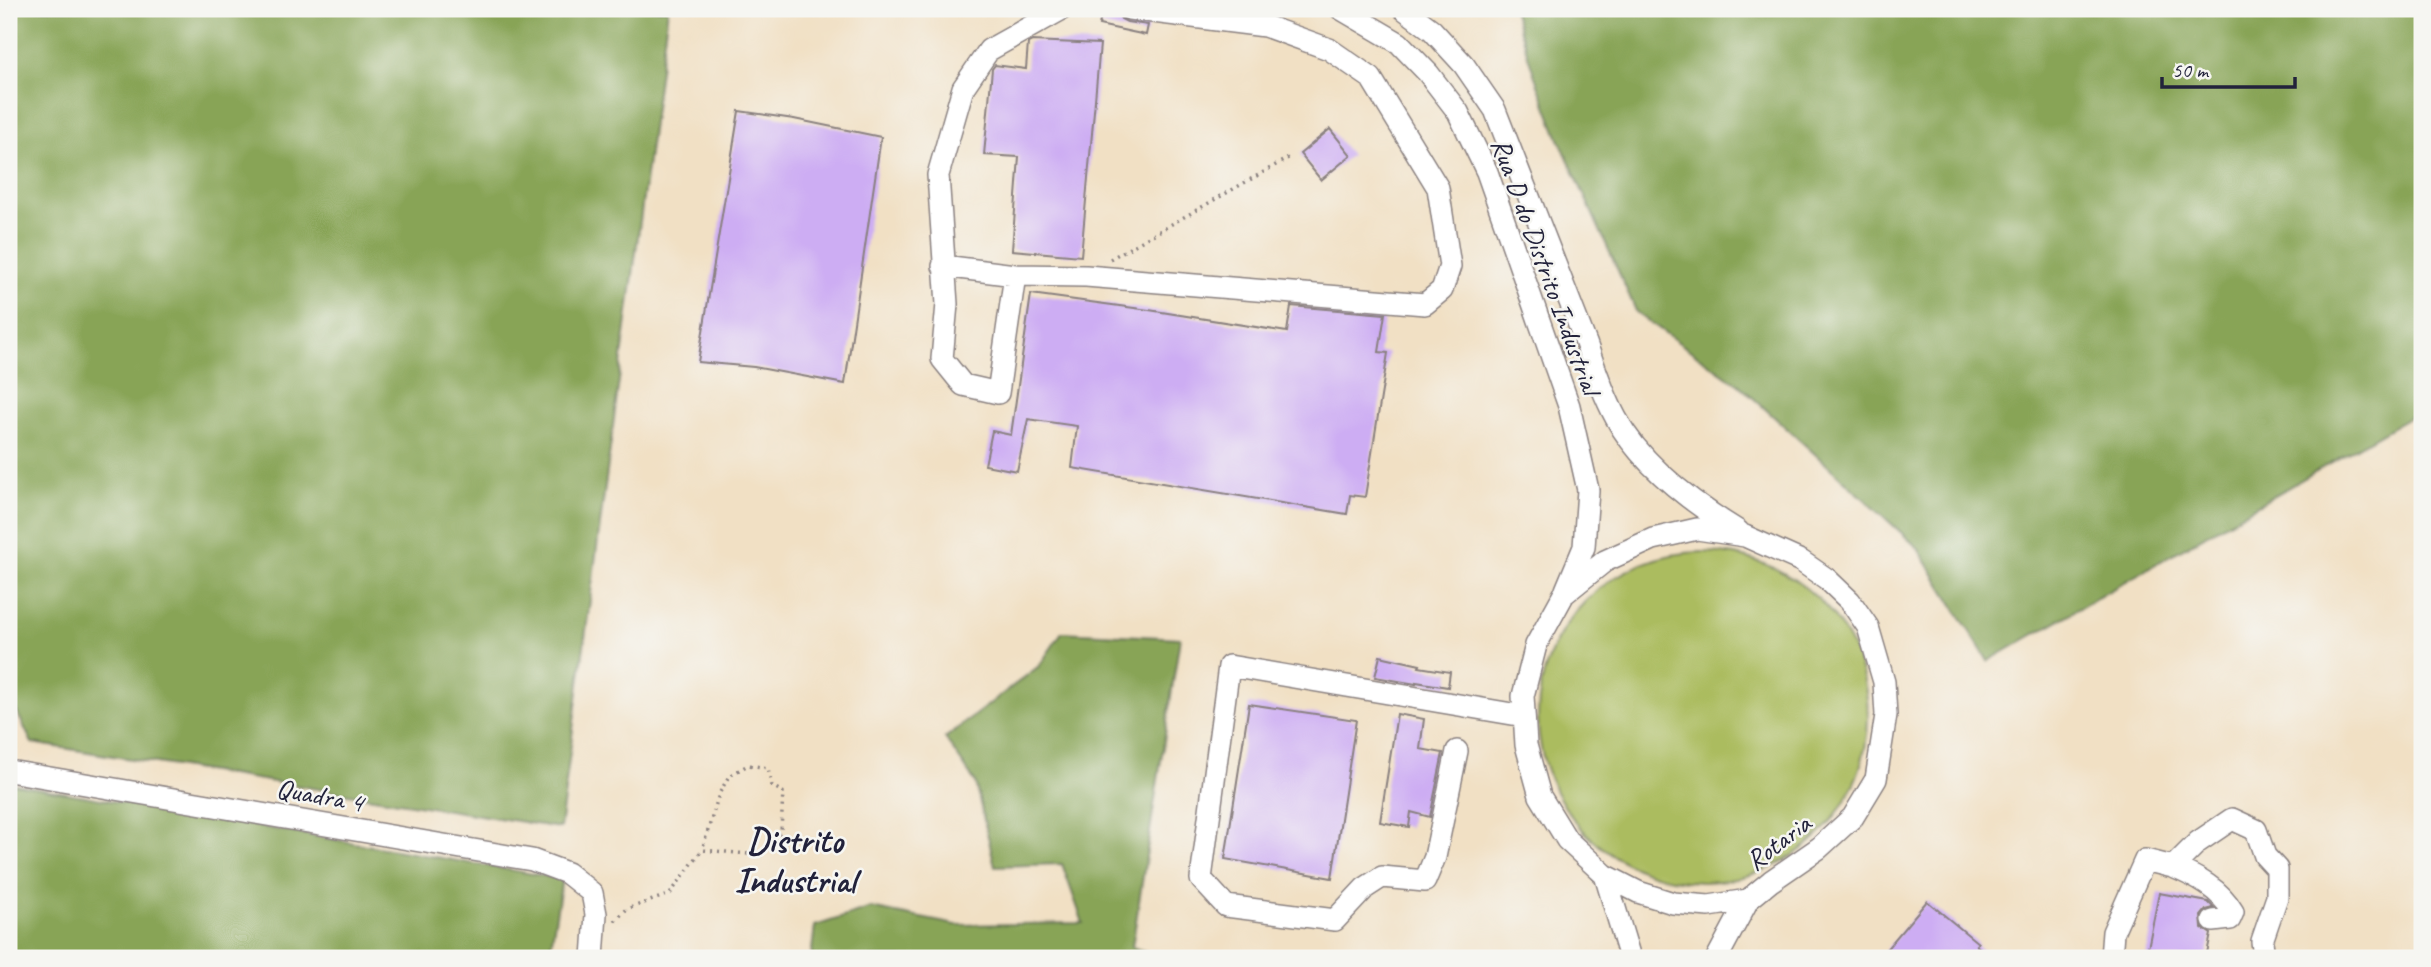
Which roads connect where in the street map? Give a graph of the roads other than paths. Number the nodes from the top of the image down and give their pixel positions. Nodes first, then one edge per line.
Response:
1 (1062, 9) edge
2 (1129, 9) edge
3 (1341, 9) edge
4 (1404, 9) edge
5 (943, 266) junction
6 (1015, 275) junction
7 (1745, 536) junction
8 (1564, 594) junction
9 (1524, 716) junction
10 (1457, 751) dead end
11 (9, 771) edge
12 (2173, 867) junction
13 (1605, 875) junction
14 (1748, 900) junction
15 (2213, 921) dead end
16 (593, 950) edge
17 (1630, 958) edge
18 (1717, 958) edge
19 (2111, 958) edge
20 (2264, 958) edge

1 - 5 street
2 - 6 street
3 - 8 street, Rua D do Distrito Industrial
4 - 7 street, Rua D do Distrito Industrial
5 - 6 street
5 - 6 street
7 - 8 street, Rotaria
7 - 14 street, Rotaria
8 - 9 street, Rotaria
9 - 10 street
9 - 13 street, Rotaria
11 - 16 street, Quadra 4
12 - 15 street
12 - 19 street
12 - 20 street
13 - 14 street, Rotaria
13 - 17 street
14 - 18 street

